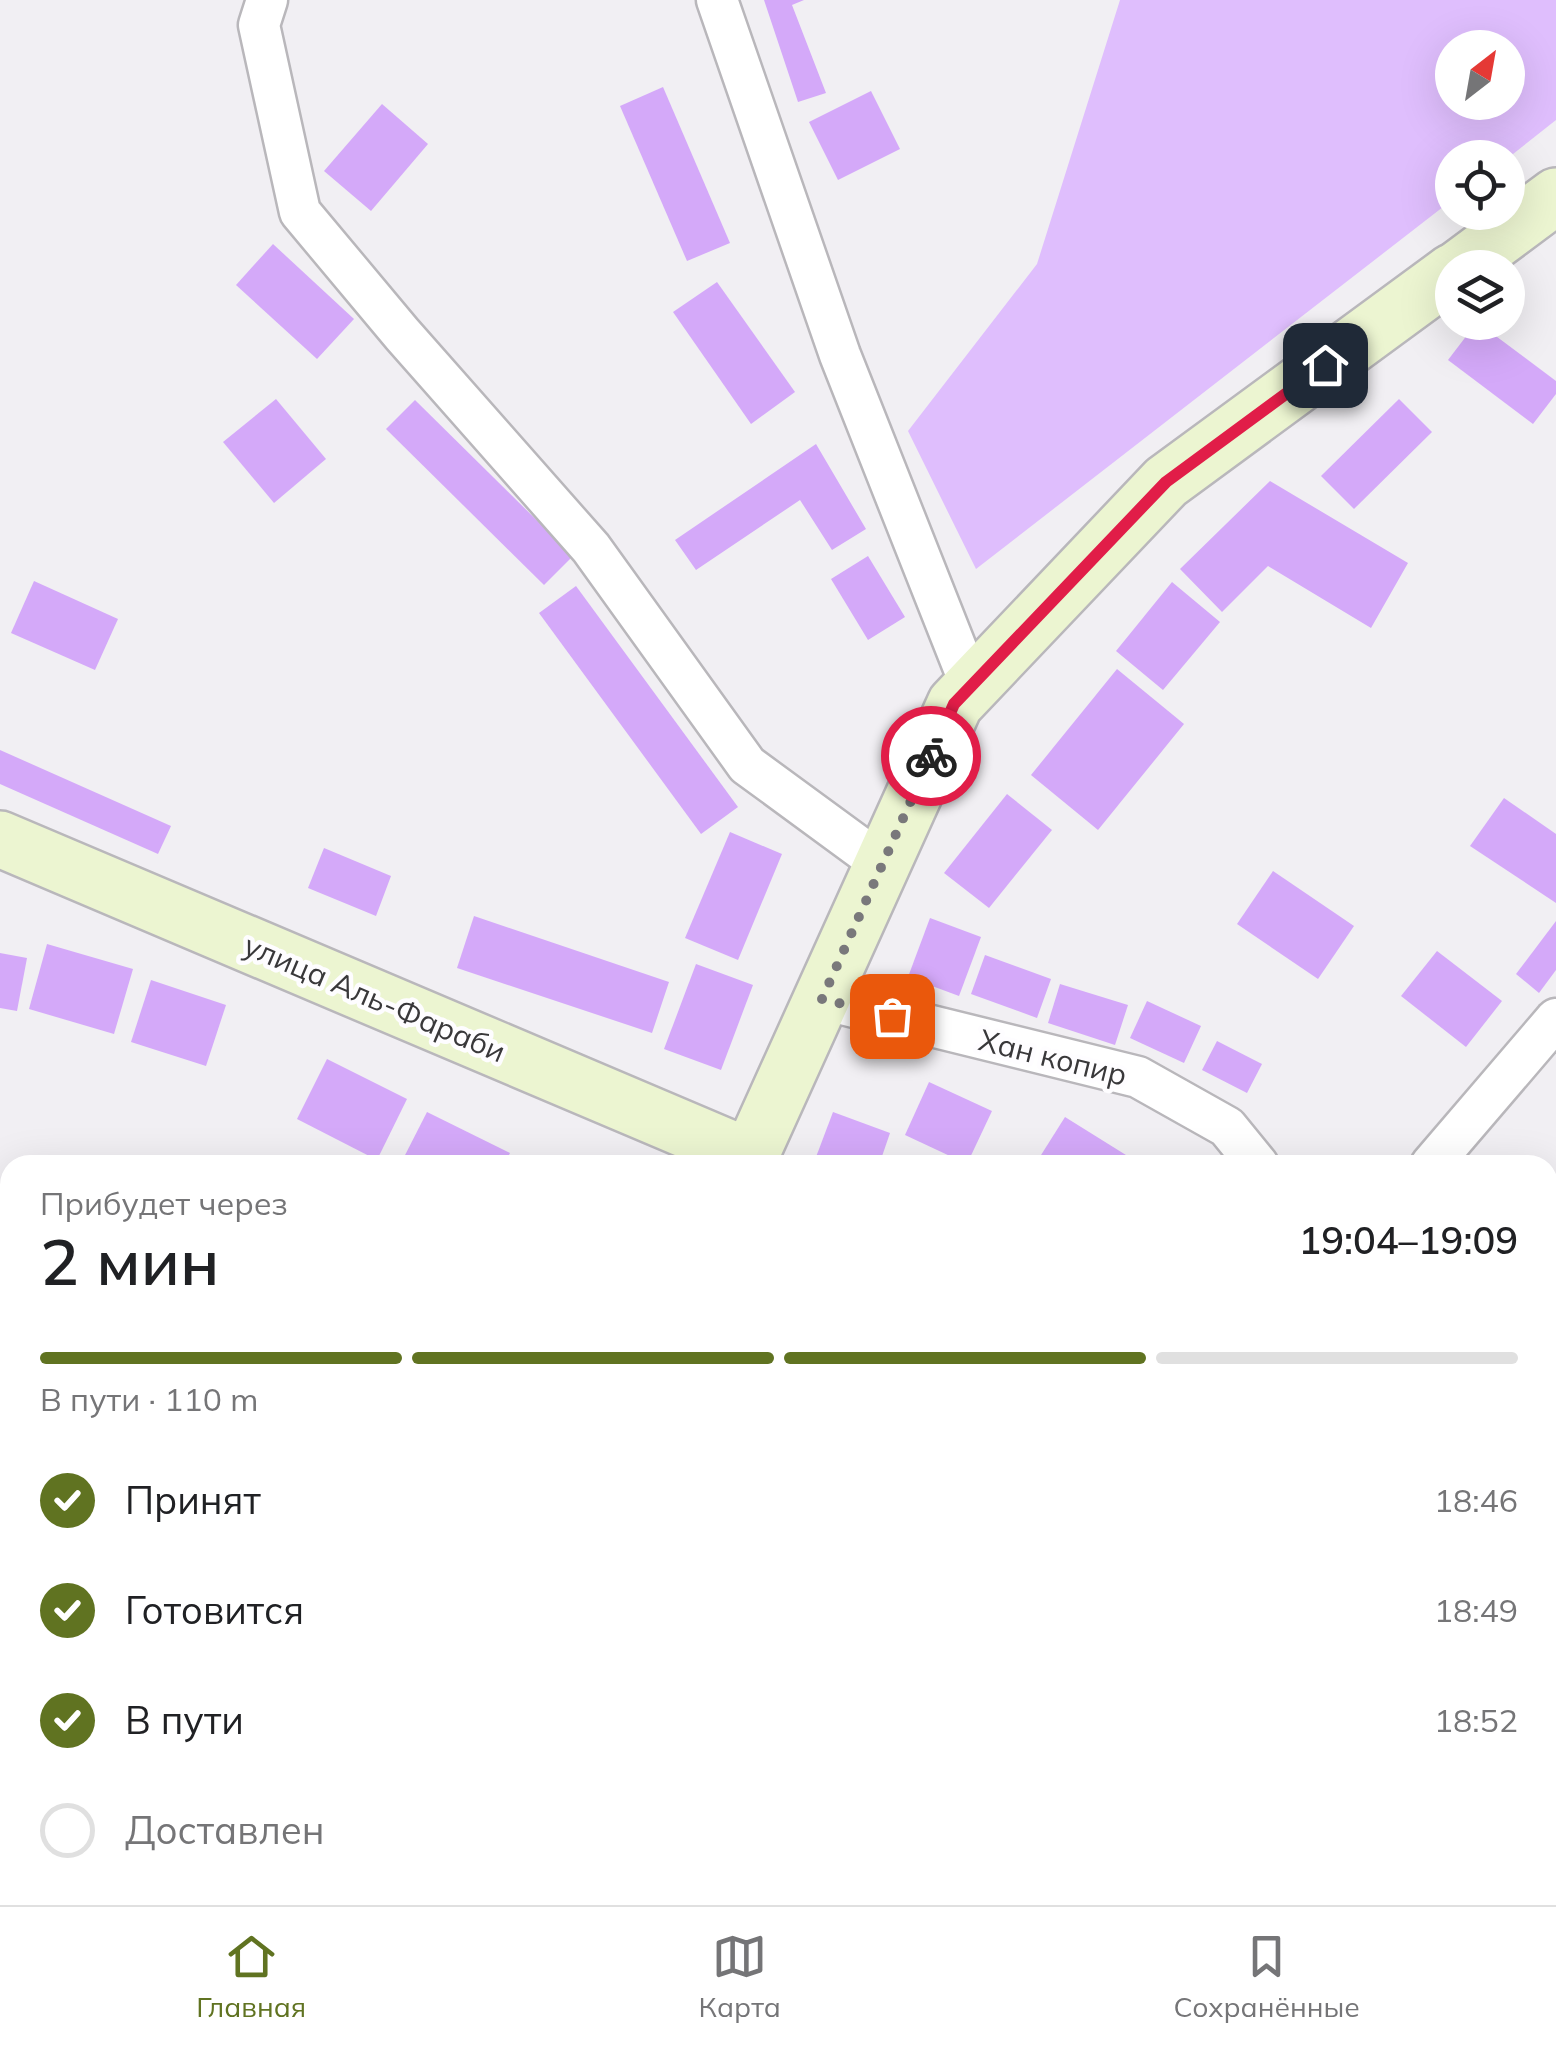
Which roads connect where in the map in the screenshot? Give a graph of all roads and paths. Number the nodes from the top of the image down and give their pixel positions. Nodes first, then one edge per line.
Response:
1 (267, 0) edge
2 (717, 0) edge
3 (1556, 196) edge
4 (1483, 250) edge
5 (1435, 285) edge
6 (971, 686) junction
7 (0, 839) edge
8 (882, 864) junction
9 (822, 999) junction
10 (1556, 1019) edge
11 (732, 1155) edge
12 (751, 1155) edge
13 (1250, 1155) edge
14 (1440, 1155) edge

1 - 8 street
2 - 6 street
3 - 4 main road
5 - 6 main road
6 - 8 main road
7 - 11 main road, улица Аль-Фараби
8 - 9 main road
9 - 12 main road
9 - 13 street, Хан копир
10 - 14 street

